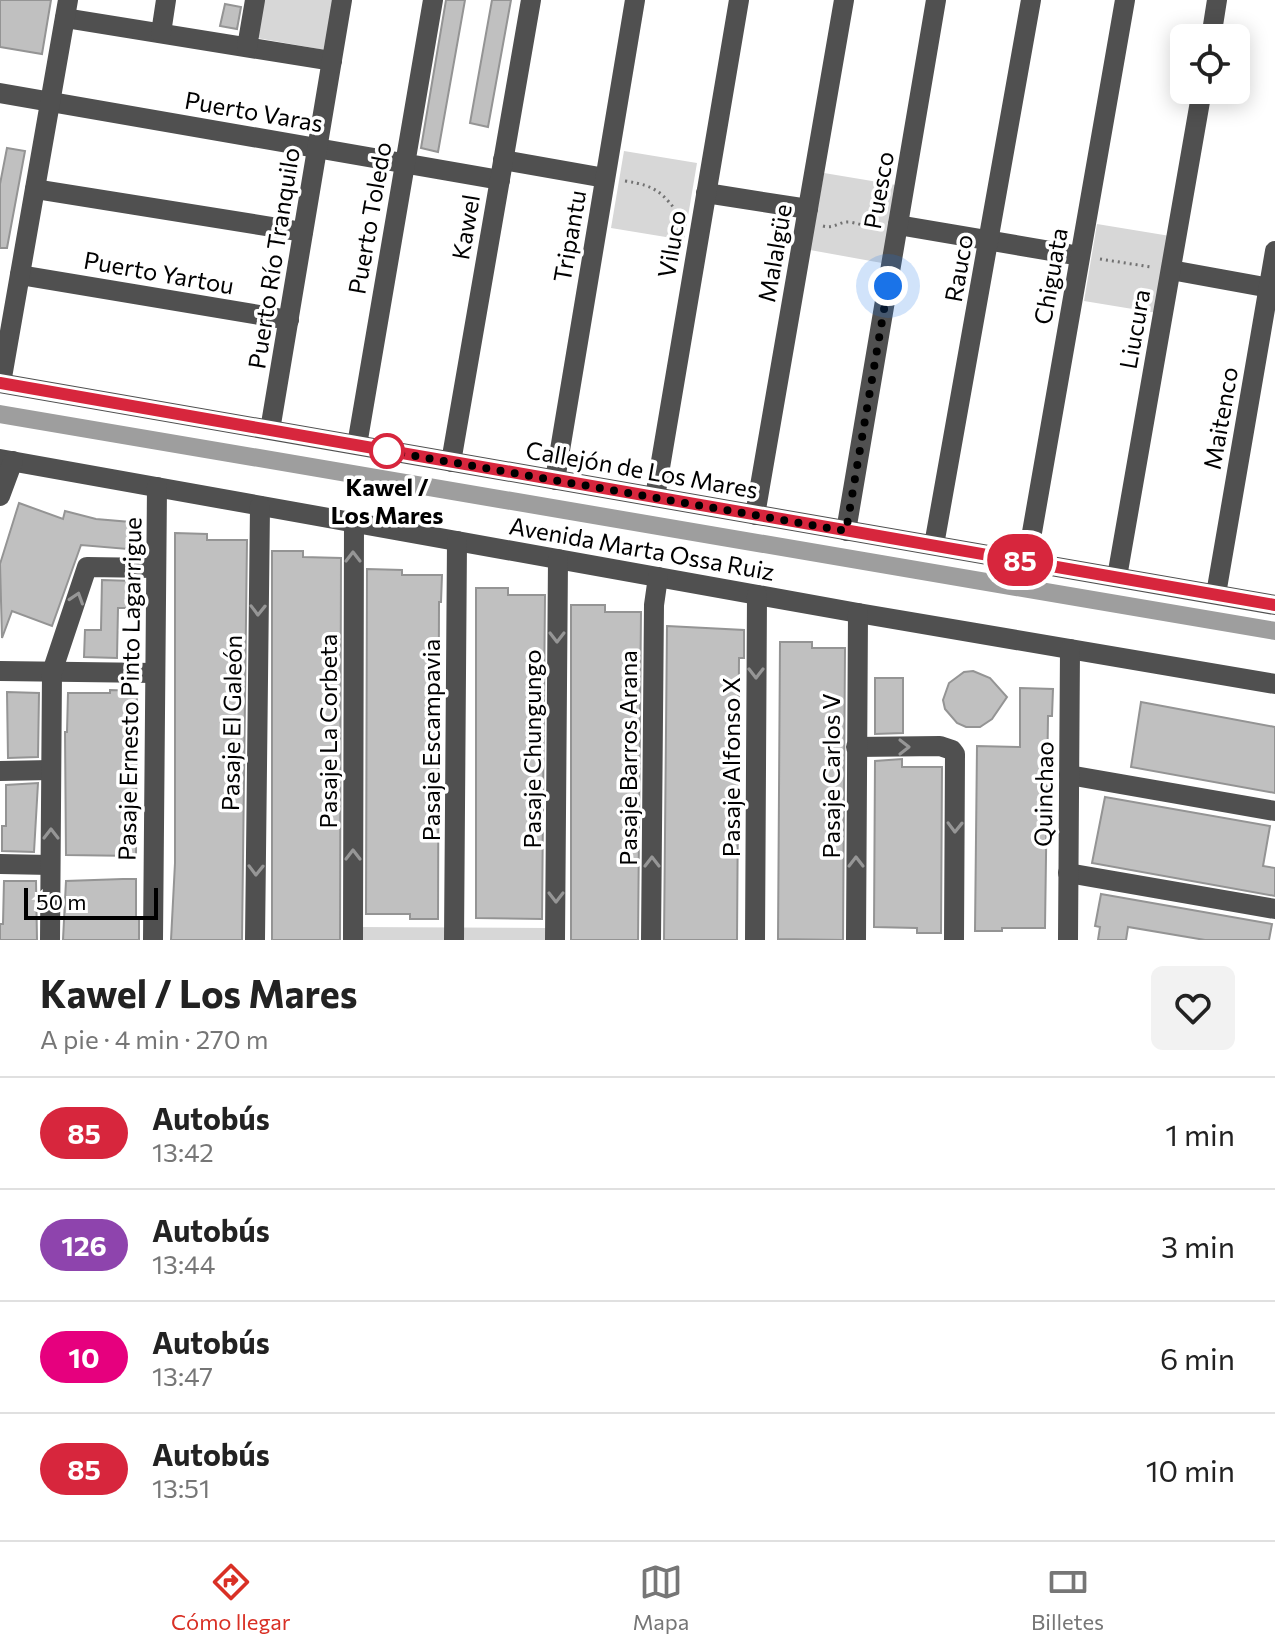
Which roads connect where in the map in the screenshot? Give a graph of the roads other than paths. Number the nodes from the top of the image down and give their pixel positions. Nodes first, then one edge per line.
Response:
1 (166, 0) edge
2 (255, 0) edge
3 (342, 0) edge
4 (433, 0) edge
5 (531, 0) edge
6 (635, 0) edge
7 (739, 0) edge
8 (844, 0) edge
9 (936, 0) edge
10 (1031, 0) edge
11 (1125, 0) edge
12 (1217, 0) edge
13 (67, 9) edge
14 (1213, 24) edge
15 (161, 33) junction
16 (247, 47) junction
17 (332, 61) junction
18 (0, 93) edge
19 (50, 102) junction
20 (1200, 104) edge
21 (317, 148) junction
22 (405, 164) junction
23 (502, 170) junction
24 (605, 178) junction
25 (35, 189) junction
26 (706, 193) junction
27 (808, 209) junction
28 (898, 225) junction
29 (303, 232) junction
30 (989, 241) junction
31 (1275, 251) edge
32 (1080, 256) junction
33 (1171, 270) junction
34 (20, 275) junction
35 (1272, 289) edge
36 (289, 320) junction
37 (1, 383) edge
38 (270, 430) junction
39 (357, 445) junction
40 (6, 460) edge
41 (451, 462) junction
42 (555, 480) junction
43 (157, 487) junction
44 (0, 496) edge
45 (655, 497) junction
46 (260, 506) junction
47 (755, 515) junction
48 (354, 522) junction
49 (846, 531) junction
50 (457, 541) junction
51 (934, 545) junction
52 (558, 559) junction
53 (1027, 561) junction
54 (156, 568) junction
55 (658, 577) junction
56 (1117, 577) junction
57 (1216, 594) junction
58 (757, 595) junction
59 (1275, 605) edge
60 (858, 613) junction
61 (1070, 649) junction
62 (0, 671) edge
63 (52, 672) junction
64 (155, 673) junction
65 (1275, 684) edge
66 (856, 747) junction
67 (51, 770) junction
68 (0, 771) edge
69 (1069, 775) junction
70 (1275, 811) edge
71 (0, 864) edge
72 (50, 865) junction
73 (1068, 873) junction
74 (1275, 909) edge
75 (50, 940) edge
76 (153, 940) edge
77 (255, 940) edge
78 (353, 940) edge
79 (454, 940) edge
80 (555, 940) edge
81 (651, 940) edge
82 (755, 940) edge
83 (856, 940) edge
84 (954, 940) edge
85 (1068, 940) edge

1 - 15 street
2 - 16 street
3 - 17 street, Puerto Río Tranquilo
4 - 22 street, Puerto Toledo
5 - 23 street, Kawel
6 - 24 street, Tripantu
7 - 26 street, Viluco
8 - 27 street, Malalgüe
9 - 28 street, Puesco
10 - 30 street, Rauco
11 - 32 street, Chiguata
12 - 14 street
13 - 15 street
13 - 19 street
15 - 16 street
16 - 17 street
17 - 21 street, Puerto Río Tranquilo
18 - 19 street, Puerto Varas
19 - 21 street, Puerto Varas
19 - 25 street
20 - 33 street, Liucura
21 - 22 street, Puerto Varas
21 - 29 street, Puerto Río Tranquilo
22 - 23 street, Puerto Varas
22 - 39 street, Puerto Toledo
23 - 24 street, Puerto Varas
23 - 41 street, Kawel
24 - 42 street, Tripantu
25 - 29 street
25 - 34 street
26 - 27 street
26 - 45 street, Viluco
27 - 47 street, Malalgüe
28 - 30 street
28 - 49 street, Puesco
29 - 36 street, Puerto Río Tranquilo
30 - 32 street
30 - 51 street, Rauco
31 - 35 street, Maitenco
32 - 53 street, Chiguata
33 - 35 street
33 - 56 street, Liucura
34 - 36 street, Puerto Yartou
34 - 37 street
35 - 57 street, Maitenco
36 - 38 street, Puerto Río Tranquilo
37 - 38 street, Callejón de Los Mares
38 - 39 street, Callejón de Los Mares
39 - 41 street, Callejón de Los Mares
40 - 43 street, Avenida Marta Ossa Ruiz
40 - 44 street
41 - 42 street, Callejón de Los Mares
42 - 45 street, Callejón de Los Mares
43 - 46 street, Avenida Marta Ossa Ruiz
43 - 54 street, Pasaje Ernesto Pinto Lagarrigue
45 - 47 street, Callejón de Los Mares
46 - 48 street, Avenida Marta Ossa Ruiz
46 -> 77 street, Pasaje El Galeón
47 - 49 street, Callejón de Los Mares
48 - 50 street, Avenida Marta Ossa Ruiz
78 -> 48 street, Pasaje La Corbeta
49 - 51 street, Callejón de Los Mares
50 - 52 street, Avenida Marta Ossa Ruiz
50 - 79 street, Pasaje Escampavia
51 - 53 street, Callejón de Los Mares
52 - 55 street, Avenida Marta Ossa Ruiz
52 -> 80 street, Pasaje Chungungo
53 - 56 street, Callejón de Los Mares
63 -> 54 street
54 - 64 street, Pasaje Ernesto Pinto Lagarrigue
55 - 58 street, Avenida Marta Ossa Ruiz
81 -> 55 street, Pasaje Barros Arana
56 - 57 street, Callejón de Los Mares
57 - 59 street, Callejón de Los Mares
58 - 60 street, Avenida Marta Ossa Ruiz
58 -> 82 street, Pasaje Alfonso X
60 - 61 street, Avenida Marta Ossa Ruiz
60 - 66 street, Pasaje Carlos V
61 - 65 street, Avenida Marta Ossa Ruiz
61 - 69 street, Quinchao
62 - 63 street
63 - 64 street
63 - 67 street
64 - 76 street, Pasaje Ernesto Pinto Lagarrigue
83 -> 66 street, Pasaje Carlos V
66 -> 84 street
67 - 68 street
72 -> 67 street
69 - 70 street
69 - 73 street, Quinchao
71 - 72 street
72 - 75 street
73 - 74 street
73 - 85 street, Quinchao

